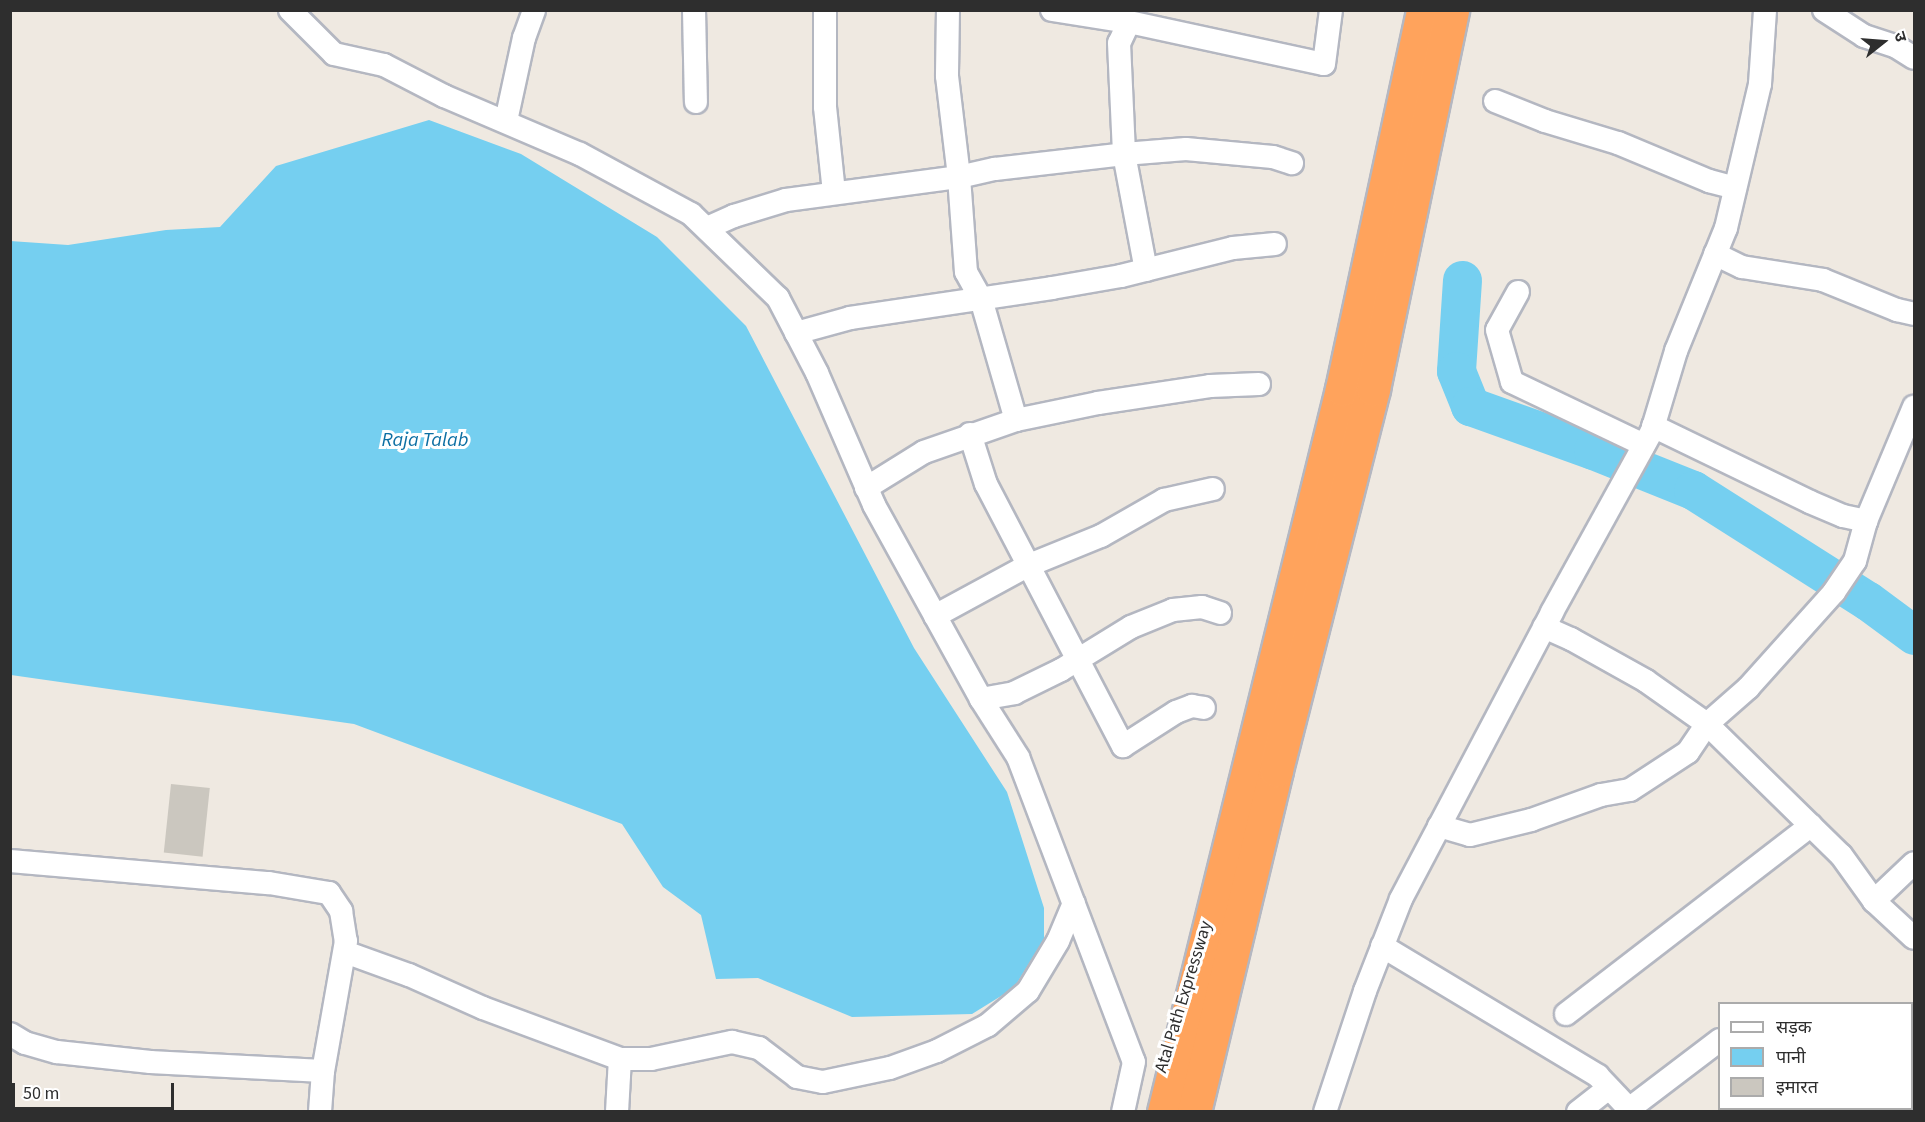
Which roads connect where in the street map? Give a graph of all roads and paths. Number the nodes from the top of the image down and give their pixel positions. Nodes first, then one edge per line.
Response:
1 (290, 10) edge
2 (694, 10) edge
3 (825, 10) edge
4 (948, 10) edge
5 (1052, 10) edge
6 (1331, 10) edge
7 (1423, 10) edge
8 (1452, 10) edge
9 (1765, 10) edge
10 (1824, 10) edge
11 (541, 11) edge
12 (1129, 22) junction
13 (1914, 58) edge
14 (1495, 101) dead end
15 (696, 102) dead end
16 (506, 121) junction
17 (1124, 154) junction
18 (1292, 163) dead end
19 (959, 177) junction
20 (1735, 188) junction
21 (834, 193) junction
22 (707, 228) junction
23 (1275, 244) dead end
24 (1714, 254) junction
25 (1146, 270) junction
26 (1379, 290) junction
27 (1518, 292) dead end
28 (981, 299) junction
29 (1914, 314) edge
30 (796, 333) junction
31 (1259, 384) dead end
32 (1914, 407) edge
33 (1016, 420) junction
34 (970, 434) junction
35 (1649, 436) junction
36 (866, 488) junction
37 (1213, 489) dead end
38 (1866, 521) junction
39 (1027, 566) junction
40 (1220, 613) dead end
41 (934, 616) junction
42 (1544, 627) junction
43 (1078, 660) junction
44 (981, 699) junction
45 (1204, 708) dead end
46 (1707, 724) junction
47 (1811, 825) junction
48 (1439, 826) junction
49 (10, 861) edge
50 (1914, 863) edge
51 (1233, 888) junction
52 (1874, 901) junction
53 (1074, 903) junction
54 (1914, 938) edge
55 (1382, 946) junction
56 (345, 952) junction
57 (1566, 1014) dead end
58 (10, 1034) edge
59 (1718, 1041) edge
60 (620, 1059) junction
61 (1190, 1067) junction
62 (323, 1071) junction
63 (1609, 1088) junction
64 (1631, 1110) edge
65 (320, 1112) edge
66 (617, 1112) edge
67 (1123, 1112) edge
68 (1148, 1112) edge
69 (1164, 1112) edge
70 (1194, 1112) edge
71 (1208, 1112) edge
72 (1325, 1112) edge
73 (1578, 1112) edge

1 - 16 street
2 - 15 street
3 - 21 street
4 - 19 street
5 - 12 street
6 - 12 street
7 - 26 highway
8 - 26 highway
9 - 20 street
10 - 13 street
11 - 16 street
12 - 17 street
14 - 20 street
16 - 22 street
17 - 18 street
17 - 19 street
17 - 25 street
19 - 21 street
19 - 28 street
20 - 24 street
21 - 22 street
22 - 30 street
23 - 25 street
24 - 29 street
24 - 35 street
25 - 28 street
26 - 51 highway
27 - 35 street
28 - 30 street
28 - 33 street
30 - 36 street
31 - 33 street
32 - 38 street
33 - 34 street
34 - 36 street
34 - 39 street
35 - 38 street
35 - 42 street
36 - 41 street
37 - 39 street
38 - 46 street
39 - 41 street
39 - 43 street
40 - 43 street
41 - 44 street
42 - 46 street
42 - 48 street
43 - 44 street
43 - 45 street
44 - 53 street
46 - 47 street
46 - 48 street
47 - 52 street
47 - 57 street
48 - 55 street
49 - 56 street
50 - 52 street
51 - 61 highway
51 - 68 street, Atal Path Expressway
51 - 71 street
52 - 54 street
53 - 60 street
53 - 67 street
55 - 63 street
55 - 72 street
56 - 60 street
56 - 62 street
58 - 62 street
59 - 64 street
60 - 66 street
61 - 69 highway
61 - 70 highway
62 - 65 street
63 - 64 street
63 - 73 street

